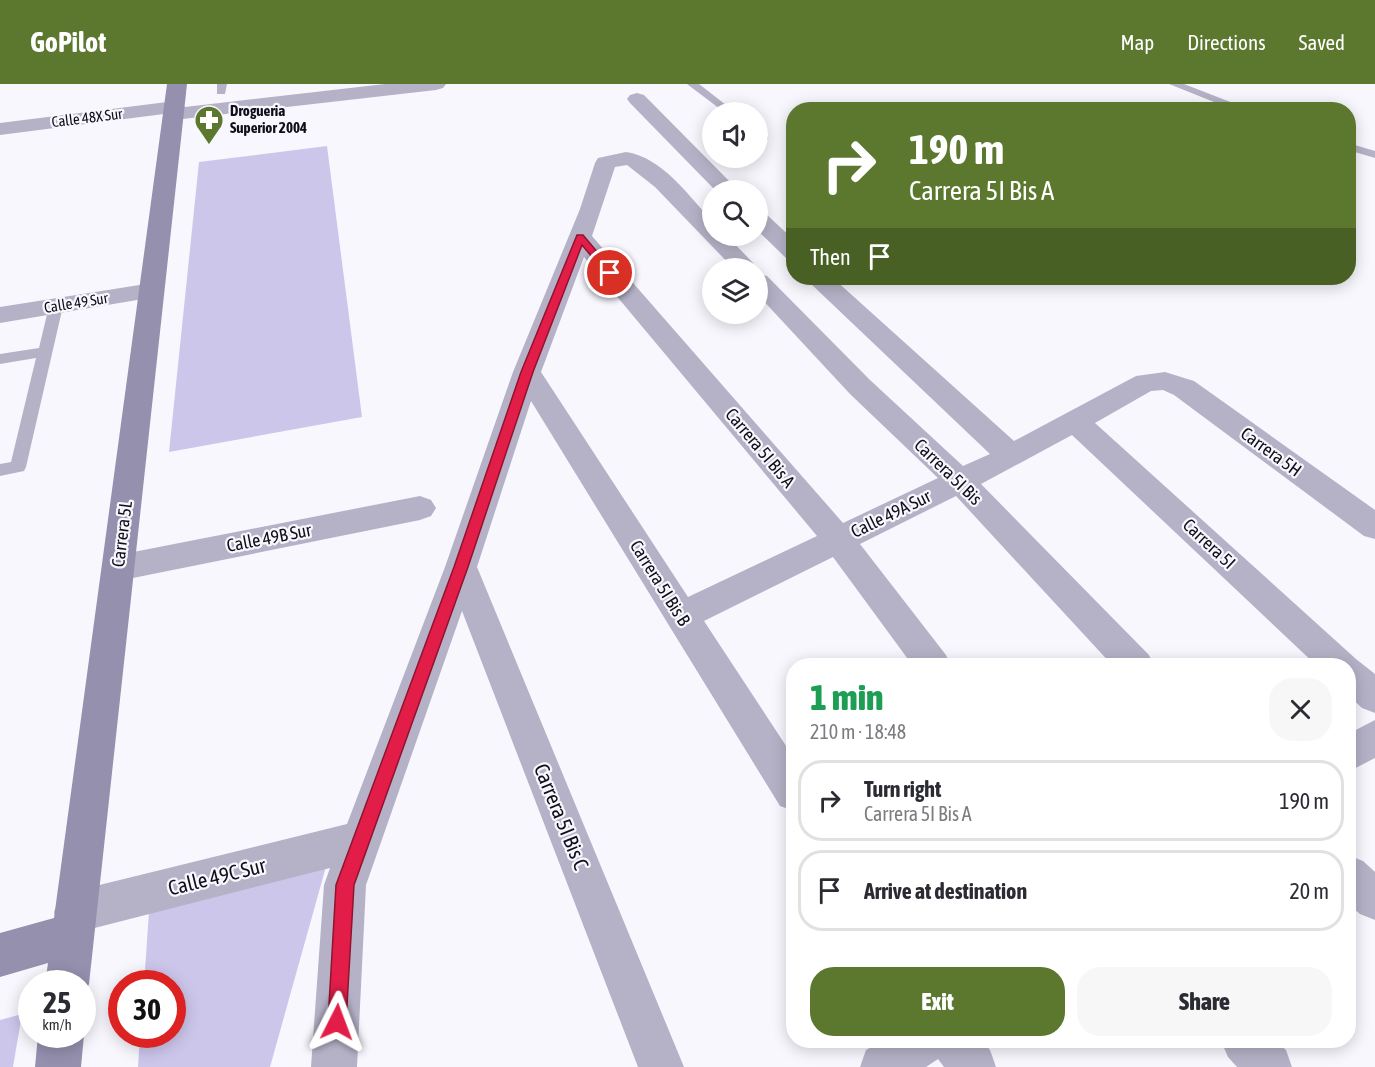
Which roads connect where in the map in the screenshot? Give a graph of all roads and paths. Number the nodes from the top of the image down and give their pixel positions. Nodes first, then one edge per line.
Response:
1 (436, 84) edge
2 (692, 84) edge
3 (1174, 84) edge
4 (637, 99) dead end
5 (175, 102) edge
6 (716, 102) edge
7 (1224, 102) edge
8 (0, 129) edge
9 (1356, 149) edge
10 (1375, 155) edge
11 (710, 174) junction
12 (716, 180) edge
13 (666, 185) junction
14 (702, 223) edge
15 (768, 228) edge
16 (580, 237) junction
17 (786, 245) edge
18 (724, 246) edge
19 (736, 258) edge
20 (821, 285) edge
21 (826, 285) edge
22 (152, 291) junction
23 (768, 291) edge
24 (56, 306) junction
25 (782, 306) junction
26 (0, 315) edge
27 (45, 352) junction
28 (0, 359) edge
29 (527, 372) junction
30 (886, 376) junction
31 (1165, 381) joint
32 (1076, 422) junction
33 (1011, 456) junction
34 (0, 470) edge
35 (960, 481) junction
36 (420, 508) dead end
37 (1375, 527) edge
38 (838, 540) junction
39 (461, 567) junction
40 (118, 568) junction
41 (681, 616) junction
42 (927, 658) edge
43 (1128, 658) edge
44 (1332, 658) edge
45 (1356, 679) edge
46 (1375, 697) edge
47 (1375, 737) edge
48 (1356, 750) edge
49 (786, 780) edge
50 (360, 842) junction
51 (1356, 883) edge
52 (1375, 898) edge
53 (74, 923) junction
54 (0, 955) edge
55 (69, 970) edge
56 (60, 1048) edge
57 (914, 1048) edge
58 (958, 1048) edge
59 (1251, 1048) edge
60 (58, 1067) edge
61 (334, 1067) edge
62 (661, 1067) edge
63 (883, 1067) edge
64 (973, 1067) edge
65 (1269, 1067) edge

1 - 5 street, Calle 48X Sur
2 - 6 lane
3 - 7 lane
4 - 11 street
5 - 8 street, Calle 48X Sur
5 - 22 main road, Carrera 5L
9 - 10 lane
11 - 12 street
11 - 13 street
13 - 14 street
13 - 16 street
15 - 17 street
16 - 29 street
16 - 38 street, Carrera 5I Bis A
18 - 19 street
20 - 25 street
21 - 30 street
22 - 24 street, Calle 49 Sur
22 - 40 main road, Carrera 5L
23 - 25 street, Carrera 5I Bis
24 - 26 street, Calle 49 Sur
24 - 27 lane
25 - 30 street, Carrera 5I Bis
27 - 28 lane
27 - 34 lane
29 - 39 street
29 - 41 street, Carrera 5I Bis B
30 - 33 street
30 - 35 street, Carrera 5I Bis
31 - 32 street, Calle 49A Sur
31 - 37 street, Carrera 5H
32 - 33 street, Calle 49A Sur
32 - 44 street, Carrera 5I
33 - 35 street, Calle 49A Sur
35 - 38 street, Calle 49A Sur
35 - 43 street, Carrera 5I Bis
36 - 40 street, Calle 49B Sur
38 - 41 street, Calle 49A Sur
38 - 42 street, Carrera 5I Bis A
39 - 50 street
39 - 62 street, Carrera 5I Bis C
40 - 53 main road, Carrera 5L
41 - 49 street, Carrera 5I Bis B
45 - 46 street
47 - 48 street
50 - 53 street, Calle 49C Sur
50 - 61 street
51 - 52 street
53 - 54 main road, Calle 49C Sur
53 - 55 main road, Carrera 5L
56 - 60 main road
57 - 63 street
58 - 64 street
59 - 65 street

